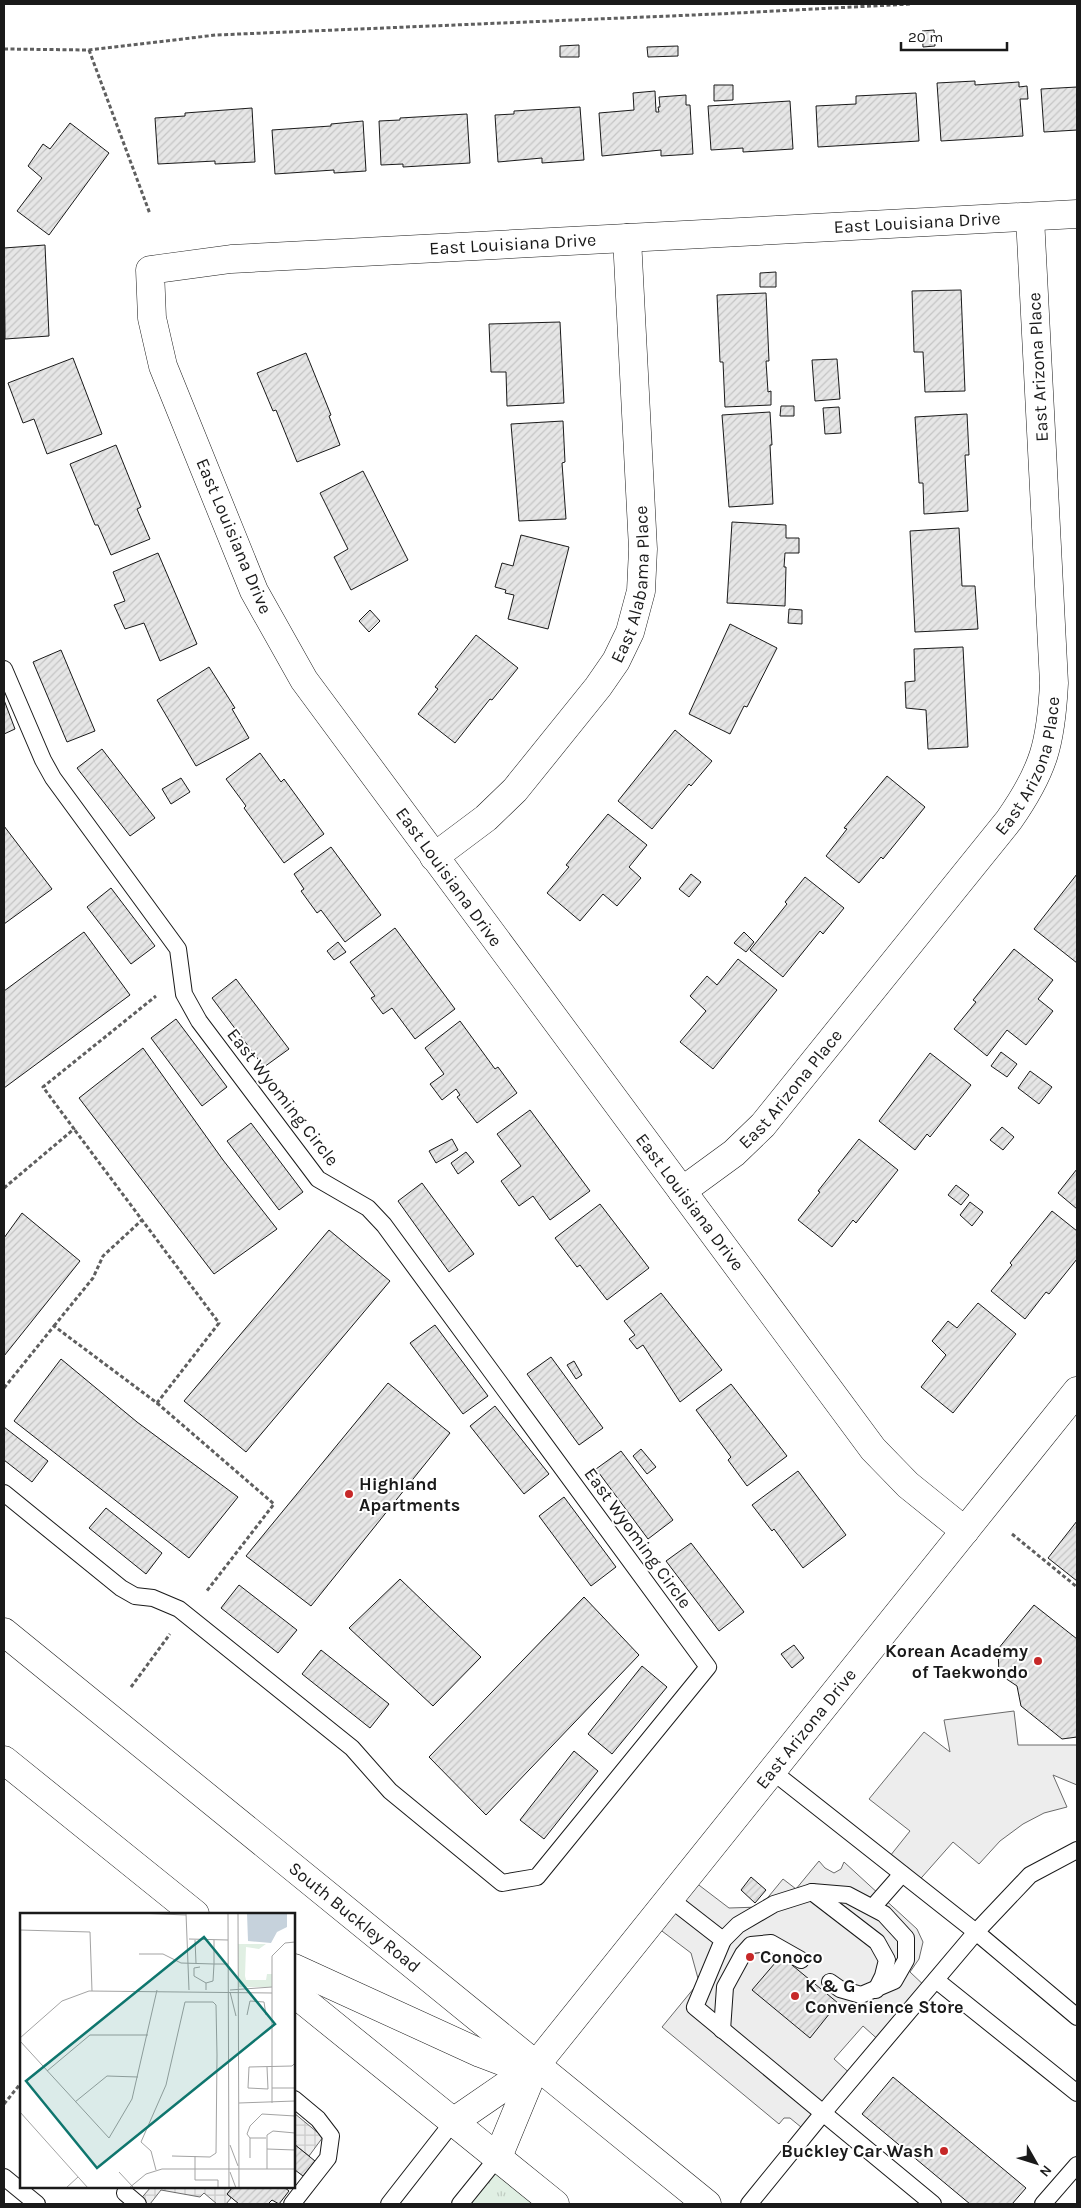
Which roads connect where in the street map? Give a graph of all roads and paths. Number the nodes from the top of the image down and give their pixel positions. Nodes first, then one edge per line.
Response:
1 (911, 4) edge
2 (4, 49) edge
3 (89, 50) junction
4 (150, 214) dead end
5 (1077, 214) edge
6 (1030, 216) junction
7 (627, 238) junction
8 (4, 669) edge
9 (434, 857) junction
10 (160, 994) dead end
11 (74, 1129) junction
12 (4, 1188) edge
13 (682, 1191) junction
14 (142, 1220) junction
15 (54, 1326) junction
16 (4, 1388) edge
17 (1077, 1392) edge
18 (157, 1403) junction
19 (4, 1493) edge
20 (965, 1530) junction
21 (1012, 1534) dead end
22 (1077, 1587) edge
23 (206, 1592) dead end
24 (175, 1628) dead end
25 (4, 1632) edge
26 (131, 1687) dead end
27 (4, 1760) edge
28 (772, 1771) junction
29 (1077, 1850) edge
30 (902, 1874) junction
31 (812, 1892) junction
32 (669, 1898) junction
33 (873, 1908) junction
34 (194, 1913) edge
35 (976, 1932) junction
36 (723, 1940) junction
37 (801, 1960) dead end
38 (295, 1968) edge
39 (936, 1980) junction
40 (830, 1982) dead end
41 (876, 1990) junction
42 (295, 1995) edge
43 (1077, 2017) edge
44 (722, 2030) junction
45 (536, 2065) junction
46 (20, 2083) edge
47 (1077, 2093) edge
48 (295, 2100) edge
49 (4, 2104) edge
50 (822, 2114) junction
51 (453, 2122) junction
52 (498, 2157) junction
53 (1077, 2165) edge
54 (4, 2177) edge
55 (125, 2193) dead end
56 (37, 2204) edge
57 (138, 2204) edge
58 (292, 2204) edge
59 (389, 2204) edge
60 (460, 2204) edge
61 (555, 2204) edge
62 (707, 2204) edge
63 (749, 2204) edge
64 (933, 2204) edge
65 (1044, 2204) edge

1 - 3 path
2 - 3 path
3 - 4 path
5 - 6 street, East Louisiana Drive
6 - 7 street, East Louisiana Drive
6 - 13 street, East Arizona Place
7 - 9 street, East Alabama Place
7 - 9 street, East Louisiana Drive
8 - 19 lane, East Wyoming Circle
9 - 13 street, East Louisiana Drive
10 - 11 path
11 - 12 path
11 - 14 path
13 - 20 street, East Louisiana Drive
14 - 15 path
14 - 18 path
15 - 16 path
15 - 18 path
17 - 20 street, East Arizona Drive
18 - 23 path
20 - 28 street, East Arizona Drive
21 - 22 path
24 - 26 path
25 - 45 street, South Buckley Road
27 - 34 street
28 - 30 lane
28 - 32 street, East Arizona Drive
29 - 35 lane
30 - 33 lane
30 - 35 lane
31 - 33 lane
31 - 36 lane
31 - 41 lane
32 - 36 lane
32 - 45 street, East Arizona Drive
33 - 41 lane
35 - 39 lane
35 - 43 lane
36 - 44 lane
37 - 44 lane
38 - 45 street
39 - 47 lane
39 - 50 lane
40 - 41 lane
42 - 51 street
44 - 50 lane
45 - 51 street, East Arizona Drive
45 - 52 street, East Arizona Drive
45 - 62 street, South Buckley Road
46 - 49 path
48 - 58 lane
50 - 63 lane
50 - 64 lane
51 - 52 street
51 - 59 lane
52 - 60 lane
52 - 61 street
53 - 65 lane
54 - 56 lane
55 - 57 lane

